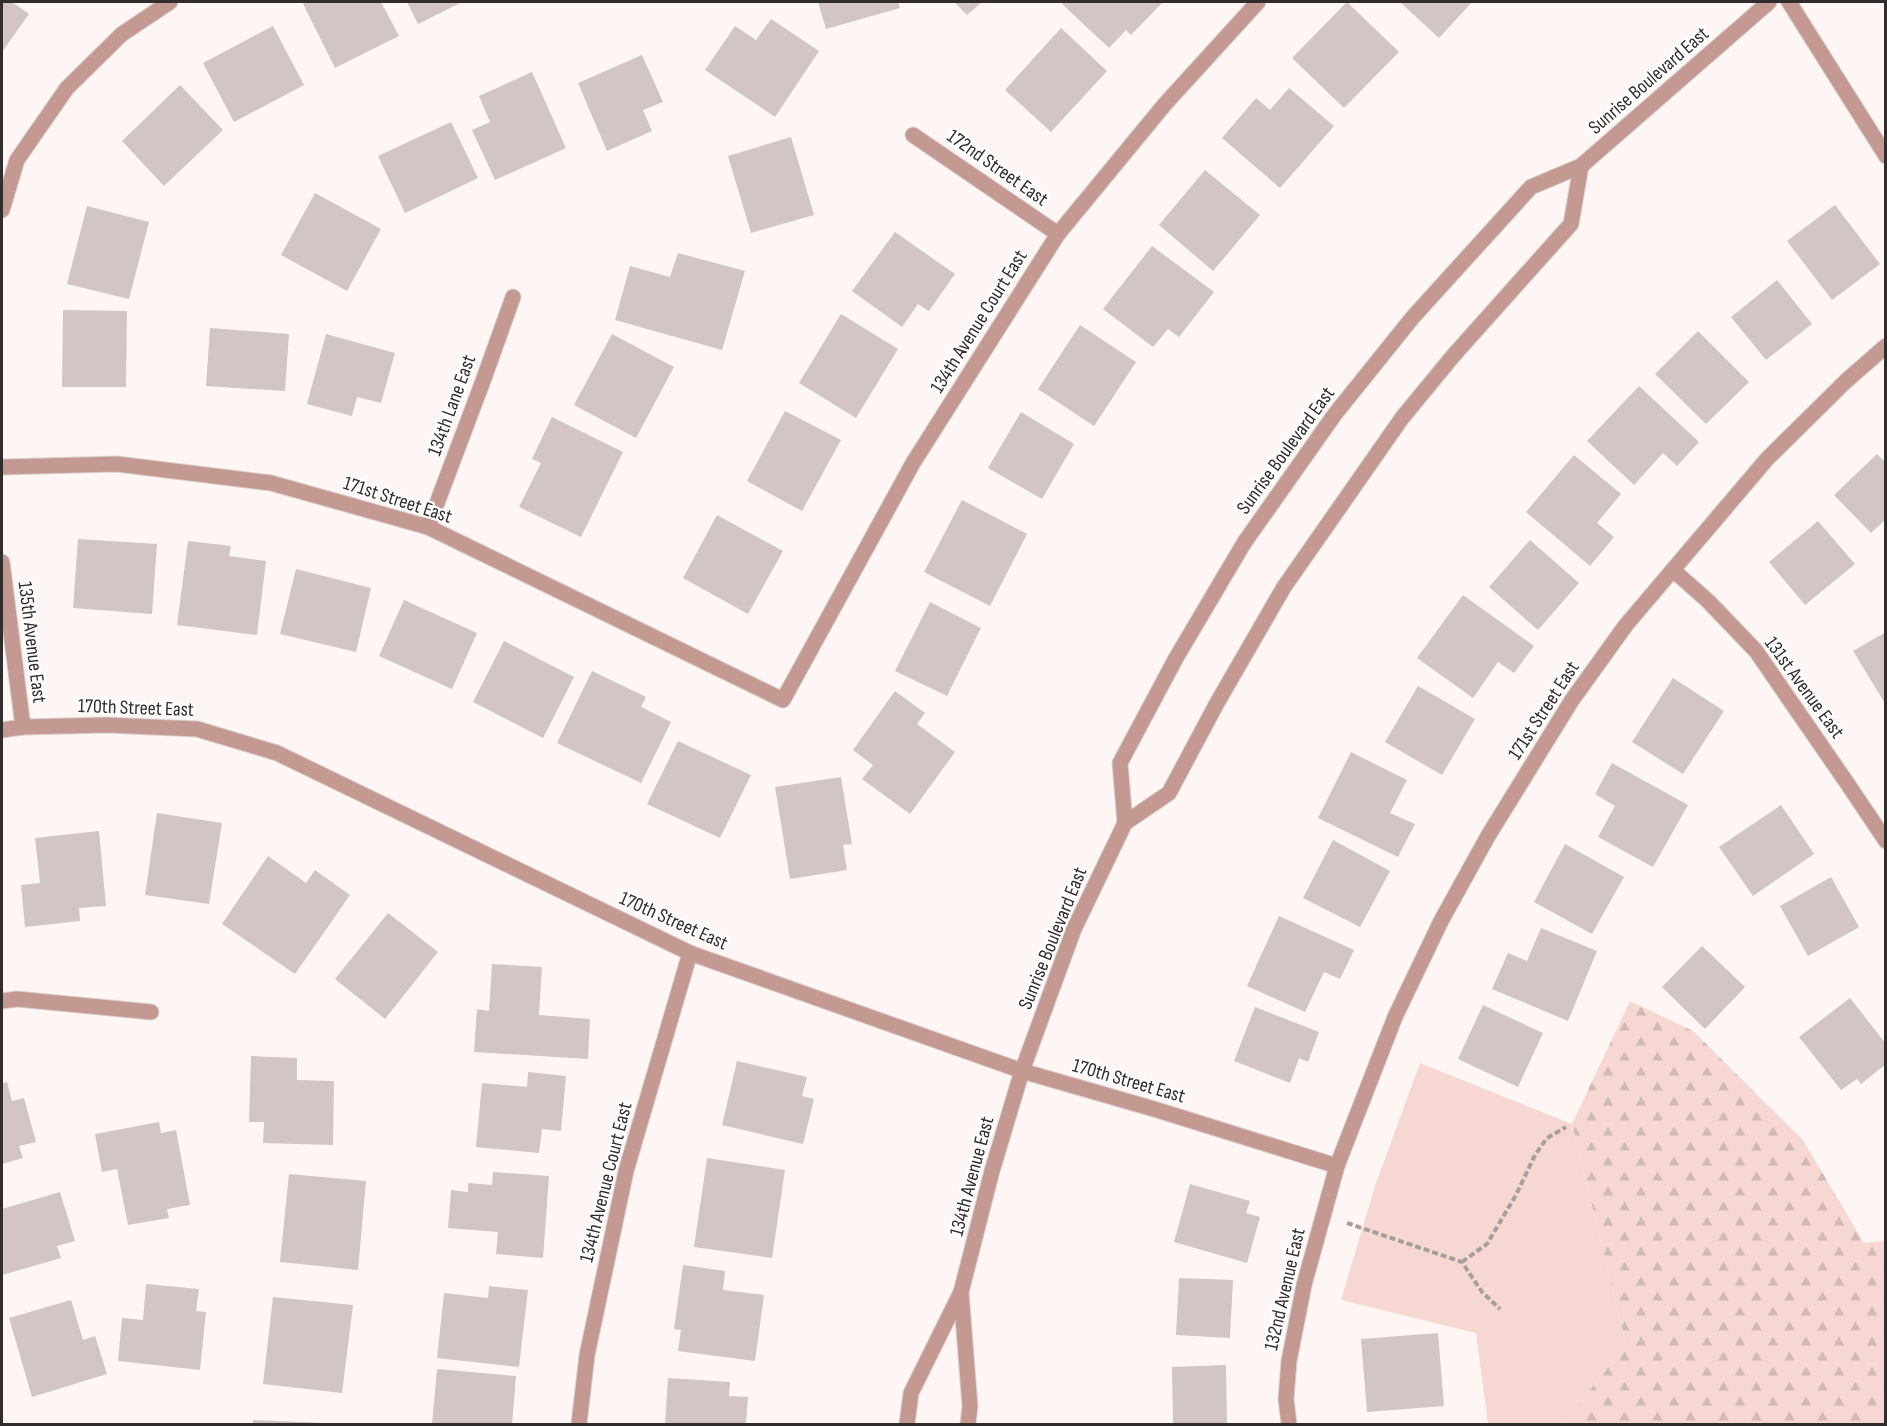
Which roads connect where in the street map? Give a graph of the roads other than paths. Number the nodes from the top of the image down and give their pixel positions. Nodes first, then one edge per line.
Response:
1 (171, 2) edge
2 (1258, 2) edge
3 (1769, 2) edge
4 (1789, 2) edge
5 (913, 135) dead end
6 (1886, 156) edge
7 (1581, 166) junction
8 (2, 210) edge
9 (1058, 234) junction
10 (513, 297) dead end
11 (1886, 346) edge
12 (2, 467) edge
13 (428, 527) junction
14 (2, 562) edge
15 (1673, 570) junction
16 (783, 700) joint
17 (23, 727) junction
18 (2, 730) edge
19 (1125, 824) junction
20 (1886, 841) edge
21 (690, 953) junction
22 (2, 1001) edge
23 (151, 1012) dead end
24 (1022, 1071) junction
25 (1337, 1166) junction
26 (961, 1292) junction
27 (579, 1425) edge
28 (907, 1425) edge
29 (968, 1425) edge
30 (1289, 1425) edge

1 - 8 street
2 - 9 street, 134th Avenue Court East
3 - 7 street, Sunrise Boulevard East
4 - 6 street
5 - 9 street, 172nd Street East
7 - 19 street, Sunrise Boulevard East
7 - 19 street, Sunrise Boulevard East
9 - 16 street, 134th Avenue Court East
10 - 13 street, 134th Lane East
11 - 15 street, 171st Street East
12 - 13 street, 171st Street East
13 - 16 street, 171st Street East
14 - 17 street, 135th Avenue East
15 - 20 street, 131st Avenue East
15 - 25 street, 171st Street East
17 - 18 street, 170th Street East
17 - 21 street, 170th Street East
19 - 24 street, Sunrise Boulevard East
21 - 24 street, 170th Street East
21 - 27 street, 134th Avenue Court East
22 - 23 street
24 - 25 street, 170th Street East
24 - 26 street, 134th Avenue East
25 - 30 street, 132nd Avenue East
26 - 28 street, 134th Avenue East
26 - 29 street, 134th Avenue East

